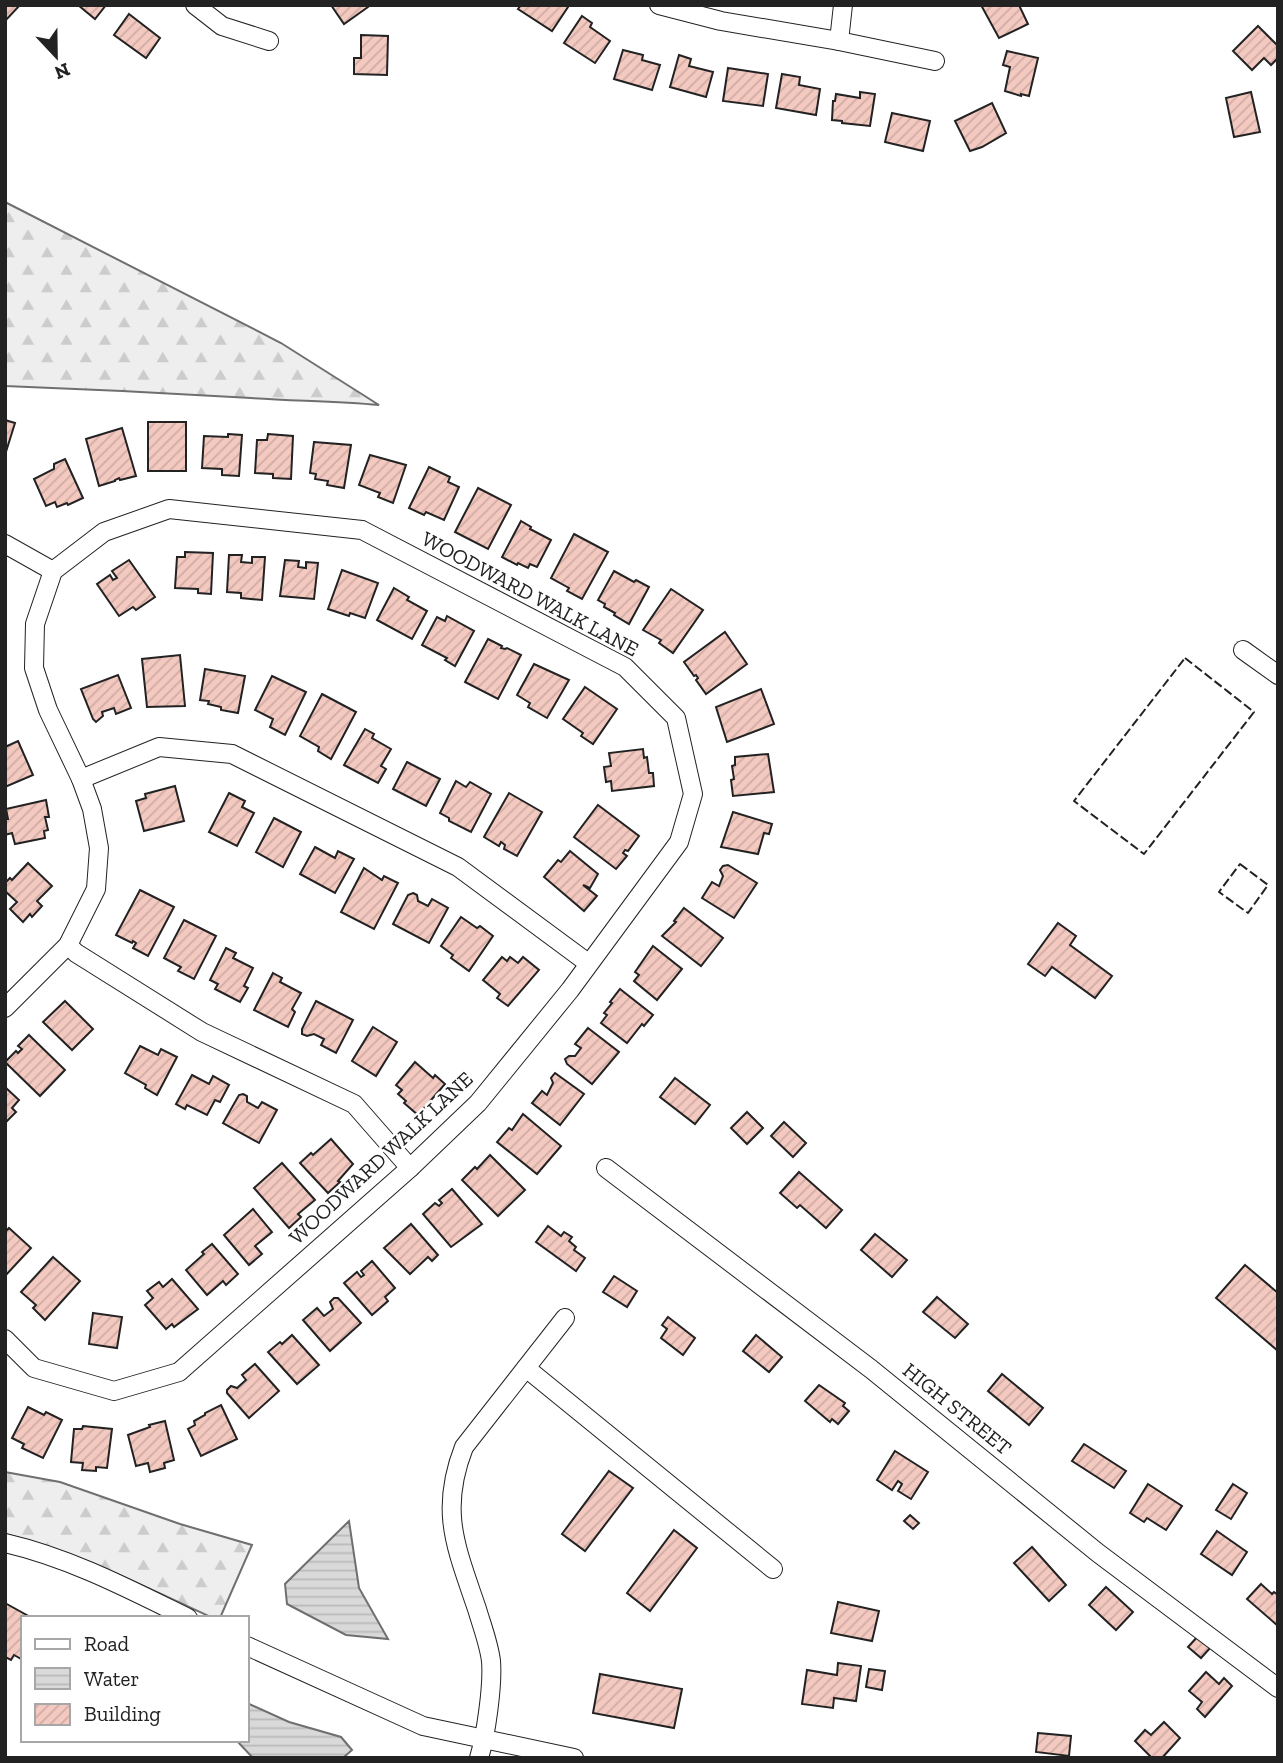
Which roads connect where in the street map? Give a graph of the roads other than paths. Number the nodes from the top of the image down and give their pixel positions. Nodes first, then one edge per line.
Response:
1 (195, 5) edge
2 (659, 5) edge
3 (843, 5) edge
4 (268, 41) dead end
5 (839, 41) junction
6 (934, 61) dead end
7 (5, 544) edge
8 (53, 571) junction
9 (1243, 650) dead end
10 (1278, 675) edge
11 (81, 779) junction
12 (68, 945) junction
13 (588, 963) junction
14 (5, 1008) edge
15 (410, 1168) junction
16 (606, 1168) dead end
17 (565, 1318) dead end
18 (5, 1339) edge
19 (526, 1368) junction
20 (5, 1543) edge
21 (773, 1569) dead end
22 (184, 1616) edge
23 (248, 1646) edge
24 (1278, 1688) edge
25 (485, 1739) junction
26 (479, 1758) edge
27 (574, 1758) edge

1 - 4 street
2 - 5 street
3 - 5 street
5 - 6 street
7 - 8 street
8 - 11 street
8 - 13 street, WOODWARD WALK LANE
9 - 10 street
11 - 12 street
11 - 13 street
12 - 14 street
12 - 15 street
13 - 15 street, WOODWARD WALK LANE
15 - 18 street, WOODWARD WALK LANE
16 - 24 street, HIGH STREET
17 - 19 street
19 - 21 street
19 - 25 street
20 - 22 street
23 - 25 street
25 - 26 street
25 - 27 street

